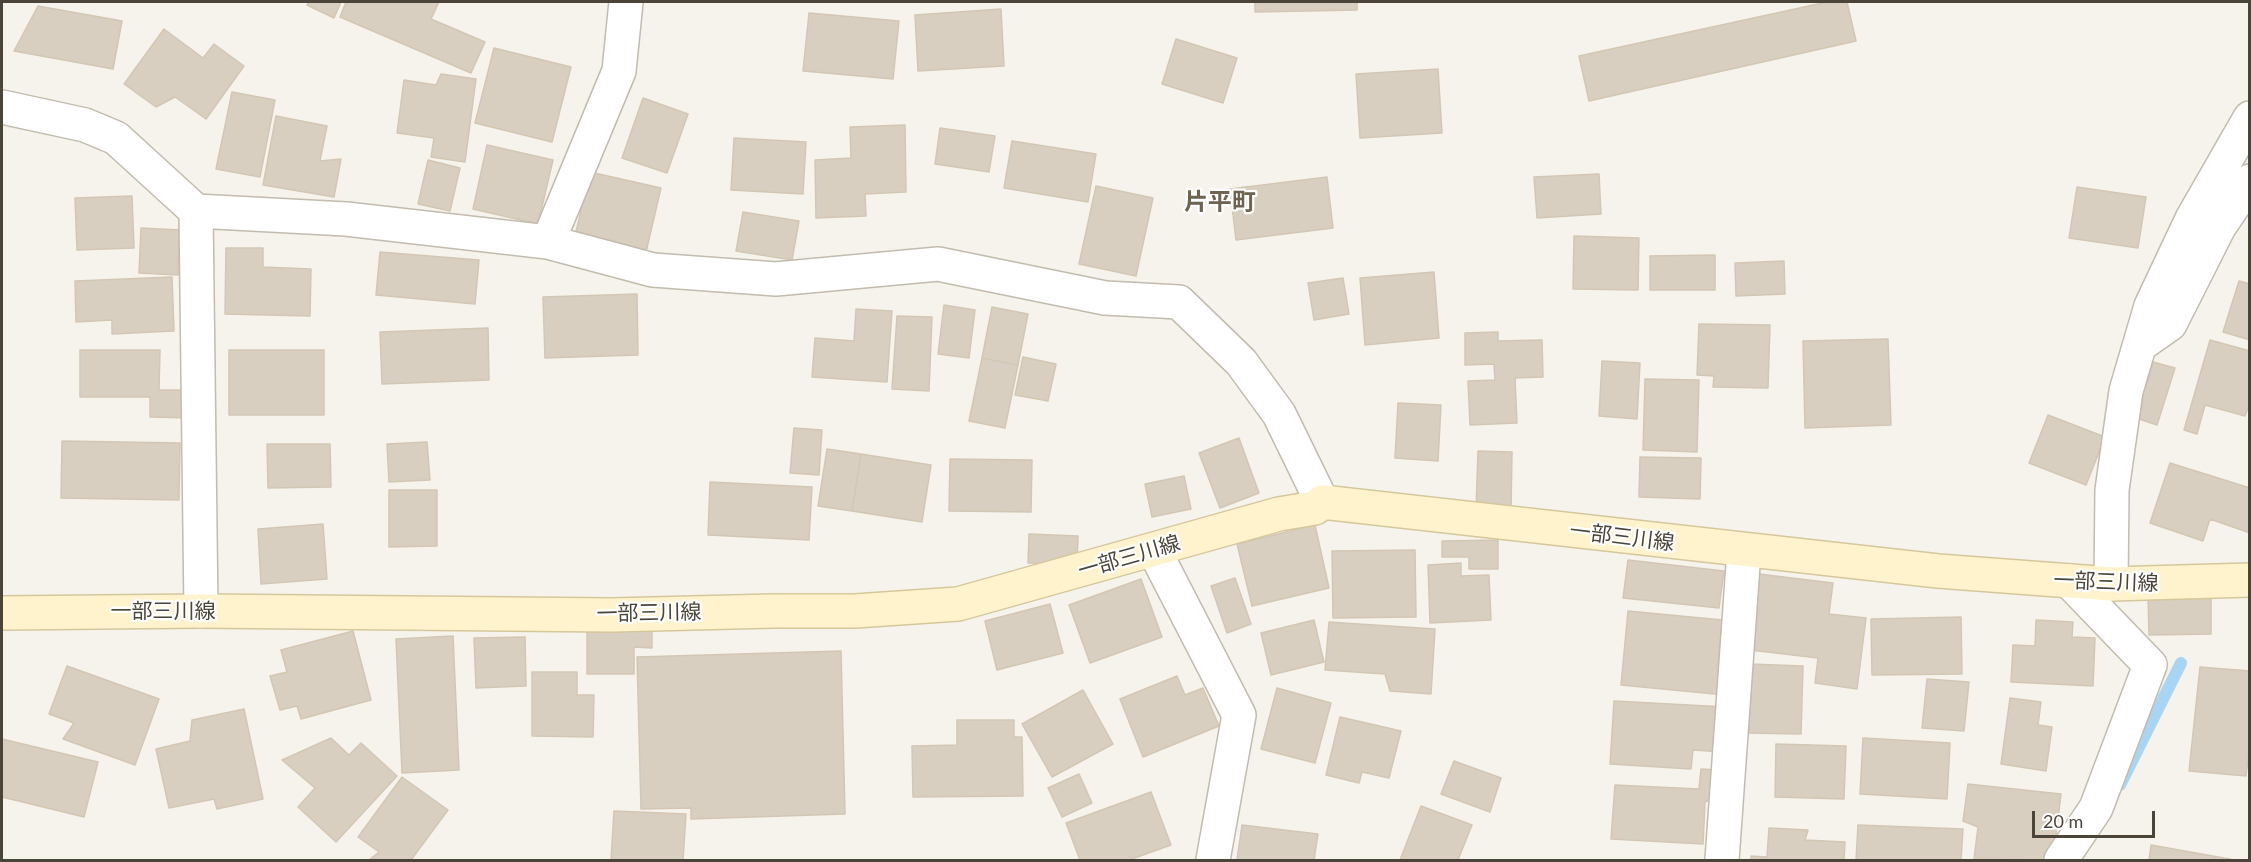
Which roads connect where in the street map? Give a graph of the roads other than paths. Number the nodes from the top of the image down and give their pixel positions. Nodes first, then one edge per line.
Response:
1 (626, 2) edge
2 (2, 107) edge
3 (2250, 118) edge
4 (2250, 181) edge
5 (196, 211) junction
6 (548, 242) junction
7 (2140, 345) junction
8 (1322, 502) junction
9 (1154, 550) junction
10 (1744, 551) junction
11 (2250, 580) edge
12 (2069, 581) junction
13 (2111, 584) junction
14 (201, 611) junction
15 (2, 613) edge
16 (1213, 861) edge
17 (1722, 861) edge
18 (2061, 861) edge

1 - 6 street
2 - 5 street
3 - 7 street
4 - 7 street
5 - 6 street
5 - 14 street
6 - 8 street
7 - 13 street
8 - 9 main road, 一部三川線
8 - 10 main road, 一部三川線
9 - 14 main road, 一部三川線
9 - 16 street
10 - 12 main road, 一部三川線
10 - 17 street
11 - 13 main road, 一部三川線
12 - 13 main road, 一部三川線
12 - 18 street
14 - 15 main road, 一部三川線

